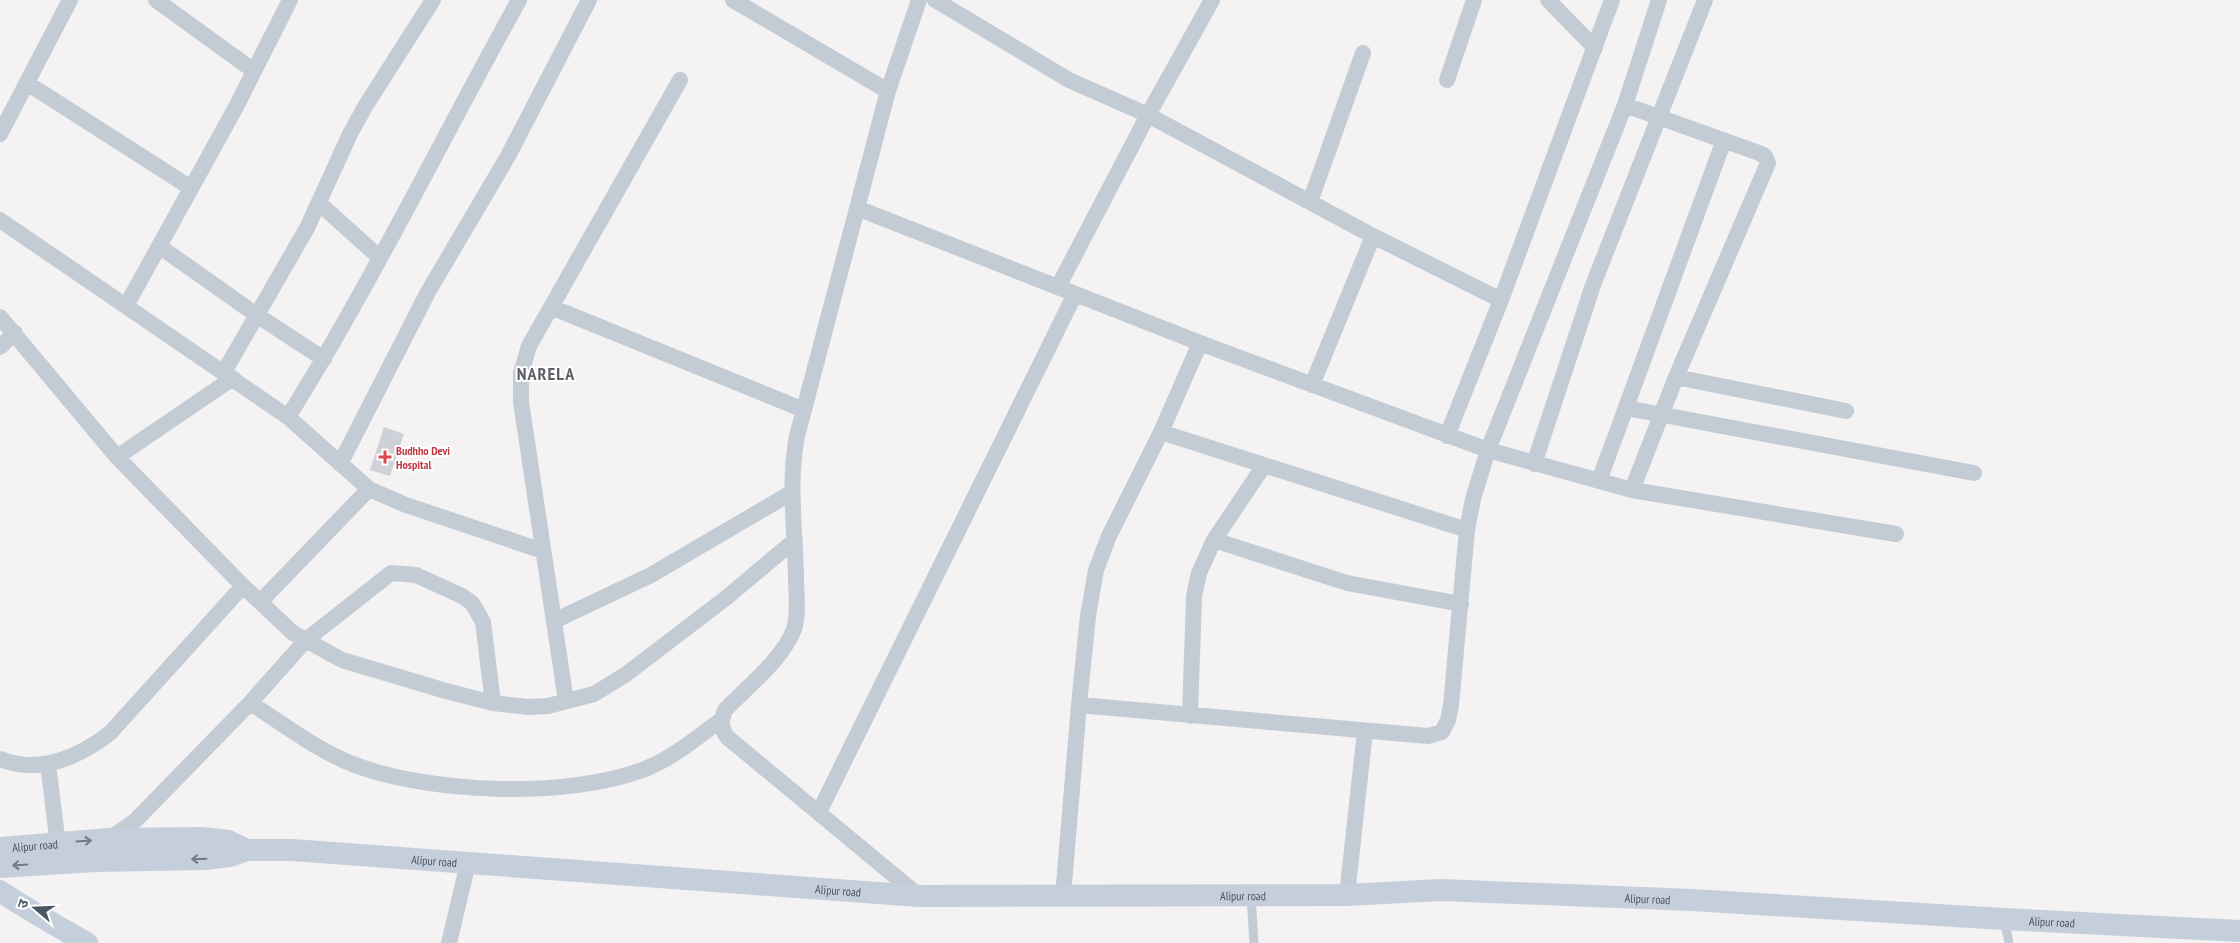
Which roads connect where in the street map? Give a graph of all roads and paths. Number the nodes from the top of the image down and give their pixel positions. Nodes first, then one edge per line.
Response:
1 (70, 0) edge
2 (156, 0) edge
3 (290, 0) edge
4 (433, 0) edge
5 (519, 0) edge
6 (588, 0) edge
7 (733, 0) edge
8 (919, 0) edge
9 (935, 0) edge
10 (1212, 0) edge
11 (1474, 0) edge
12 (1548, 0) edge
13 (1612, 0) edge
14 (1660, 0) edge
15 (1705, 0) edge
16 (1595, 48) junction
17 (1363, 53) dead end
18 (254, 71) junction
19 (680, 80) dead end
20 (1448, 80) dead end
21 (27, 83) junction
22 (888, 91) junction
23 (1625, 104) junction
24 (1148, 115) junction
25 (1661, 116) junction
26 (0, 134) edge
27 (1724, 140) junction
28 (191, 188) junction
29 (1310, 202) junction
30 (319, 203) junction
31 (857, 208) junction
32 (0, 220) edge
33 (1373, 236) junction
34 (159, 246) junction
35 (380, 258) junction
36 (1058, 287) junction
37 (1075, 294) junction
38 (1501, 300) junction
39 (126, 306) junction
40 (552, 307) junction
41 (258, 316) junction
42 (0, 317) edge
43 (15, 333) junction
44 (1200, 343) junction
45 (0, 347) edge
46 (324, 359) junction
47 (229, 375) junction
48 (1676, 377) junction
49 (1312, 386) junction
50 (1626, 408) junction
51 (804, 410) junction
52 (1846, 411) dead end
53 (1662, 413) junction
54 (288, 417) junction
55 (1161, 432) junction
56 (1447, 436) junction
57 (1488, 450) junction
58 (117, 457) junction
59 (340, 464) junction
60 (1534, 464) junction
61 (1264, 467) junction
62 (1974, 473) dead end
63 (1599, 481) junction
64 (369, 489) junction
65 (1632, 490) junction
66 (791, 493) junction
67 (1467, 530) junction
68 (1896, 534) dead end
69 (795, 540) junction
70 (1214, 540) junction
71 (543, 551) junction
72 (243, 586) junction
73 (262, 601) junction
74 (1461, 604) junction
75 (554, 621) junction
76 (306, 640) junction
77 (566, 701) junction
78 (250, 702) junction
79 (493, 703) junction
80 (1079, 705) junction
81 (1190, 716) junction
82 (721, 720) junction
83 (1365, 731) junction
84 (0, 759) edge
85 (48, 764) junction
86 (819, 812) junction
87 (109, 839) junction
88 (0, 848) edge
89 (247, 850) junction
90 (59, 853) junction
91 (468, 863) junction
92 (0, 866) edge
93 (0, 891) edge
94 (1346, 895) junction
95 (919, 896) junction
96 (1063, 896) junction
97 (1251, 896) junction
98 (33, 914) junction
99 (2004, 919) junction
100 (2240, 931) edge
101 (58, 943) edge
102 (87, 943) edge
103 (449, 943) edge
104 (1254, 943) edge
105 (2008, 943) edge

1 - 21 street
2 - 18 street
3 - 18 street
4 - 30 street
5 - 35 street
6 - 59 street
7 - 22 street
8 - 22 street
9 - 24 street
10 - 24 street
11 - 20 street
12 - 16 street
13 - 16 street
14 - 23 street
15 - 25 street
16 - 38 street
17 - 29 street
18 - 28 street
19 - 40 street
21 - 26 street
21 - 28 street
22 - 31 street
23 - 25 street
23 - 57 street
24 - 29 street
24 - 36 street
25 - 27 street
25 - 60 street
27 - 48 street
27 - 50 street
28 - 34 street
29 - 33 street
30 - 35 street
30 - 41 street
31 - 36 street
31 - 51 street
32 - 39 street
33 - 38 street
33 - 49 street
34 - 39 street
34 - 41 street
35 - 46 street
36 - 37 street
37 - 44 street
37 - 86 street
38 - 56 street
39 - 47 street
40 - 51 street
40 - 71 street
41 - 46 street
41 - 47 street
42 - 43 street
43 - 45 street
43 - 58 street
44 - 49 street
44 - 55 street
46 - 54 street
47 - 54 street
47 - 58 street
48 - 52 street
48 - 53 street
49 - 56 street
50 - 53 street
50 - 63 street
51 - 66 street
53 - 62 street
53 - 65 street
54 - 59 street
55 - 61 street
55 - 80 street
56 - 57 street
57 - 60 street
57 - 67 street
58 - 72 street
59 - 64 street
60 - 63 street
61 - 67 street
61 - 70 street
63 - 65 street
64 - 71 street
64 - 73 street
65 - 68 street
66 - 69 street
66 - 75 street
67 - 74 street
69 - 77 street
69 - 82 street
70 - 74 street
70 - 81 street
71 - 75 street
72 - 73 street
72 - 85 street
73 - 76 street
74 - 83 street
75 - 77 street
76 - 78 street
76 - 79 street
76 - 79 street
77 - 79 street
78 - 82 street
78 - 87 street
80 - 81 street
80 - 96 street
81 - 83 street
82 - 86 street
83 - 94 street
84 - 85 street
85 - 90 street
86 - 95 street
87 - 89 street, Alipur road
90 -> 87 street, Alipur road
88 - 90 street, Alipur road
89 -> 90 street, Alipur road
89 - 91 street, Alipur road
90 -> 92 street, Alipur road
91 - 95 street, Alipur road
91 - 103 street
93 - 98 street
94 - 97 street, Alipur road
94 - 99 street, Alipur road
95 - 96 street, Alipur road
96 - 97 street, Alipur road
97 - 104 lane
98 - 101 street
98 - 102 street
99 - 100 street, Alipur road
99 - 105 lane

